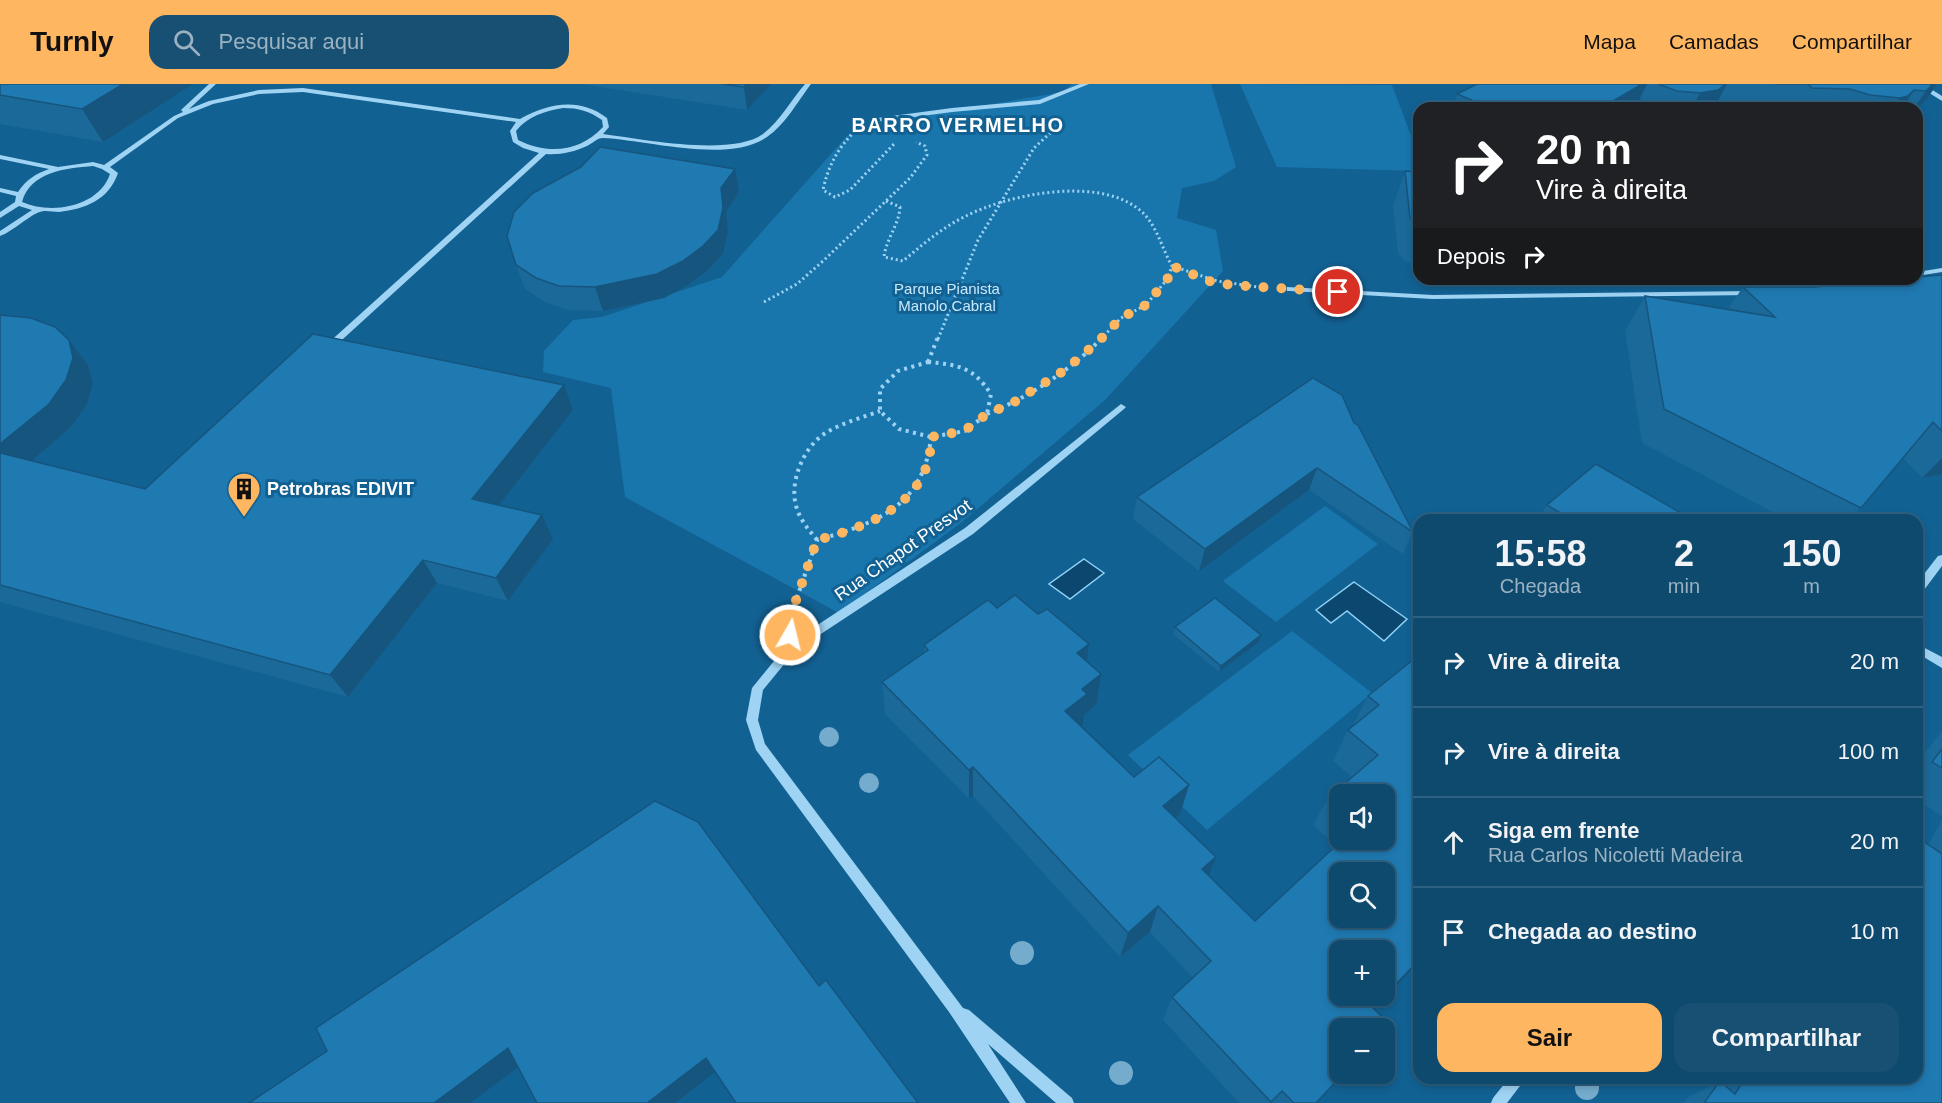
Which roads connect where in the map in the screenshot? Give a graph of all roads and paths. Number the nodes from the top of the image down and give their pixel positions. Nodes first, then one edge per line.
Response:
1 (213, 84) edge
2 (295, 84) edge
3 (808, 84) edge
4 (1086, 84) edge
5 (1918, 84) edge
6 (303, 90) junction
7 (1942, 99) edge
8 (176, 117) junction
9 (877, 120) joint
10 (521, 121) junction
11 (1063, 122) dead end
12 (600, 136) junction
13 (915, 141) dead end
14 (904, 143) dead end
15 (544, 152) junction
16 (0, 157) edge
17 (105, 167) junction
18 (58, 169) junction
19 (0, 190) edge
20 (18, 194) junction
21 (886, 201) junction
22 (18, 203) junction
23 (999, 205) junction
24 (36, 211) junction
25 (0, 216) edge
26 (0, 234) edge
27 (1172, 266) junction
28 (1942, 270) edge
29 (1923, 273) edge
30 (1841, 285) edge
31 (1834, 286) edge
32 (1290, 289) joint
33 (1764, 293) edge
34 (764, 302) dead end
35 (324, 351) edge
36 (928, 362) junction
37 (1121, 407) dead end
38 (880, 411) junction
39 (987, 414) junction
40 (931, 437) junction
41 (817, 540) junction
42 (1942, 559) edge
43 (1923, 583) edge
44 (791, 648) junction
45 (1923, 652) edge
46 (1942, 663) edge
47 (954, 1007) junction
48 (1514, 1084) edge
49 (1019, 1103) edge
50 (1067, 1103) edge
51 (1498, 1103) edge

1 - 8 street
2 - 6 street
3 - 12 street
4 - 9 street
5 - 7 street
6 - 8 street
6 - 10 street
8 - 17 street
9 - 14 path
10 - 12 street
10 - 15 street
11 - 23 path
12 - 15 street
13 - 21 path
15 - 35 street
16 - 18 street
17 - 18 street
17 - 24 street
18 - 20 street
19 - 20 street
20 - 22 street
21 - 23 path
21 - 34 path
22 - 24 street
22 - 25 street
23 - 27 path
23 - 36 path
24 - 26 street
27 - 32 path
27 - 39 path
28 - 29 street
30 - 31 street
32 - 33 street
36 - 38 path
36 - 39 path
37 - 44 street, Rua Chapot Presvot
38 - 40 path
38 - 41 path
39 - 40 path
40 - 41 path
41 - 44 path
42 - 43 street
44 - 47 street, Rua Chapot Presvot
45 - 46 street
47 - 49 street, Rua Chapot Presvot
47 - 50 street, Rua Chapot Presvot
48 - 51 street

